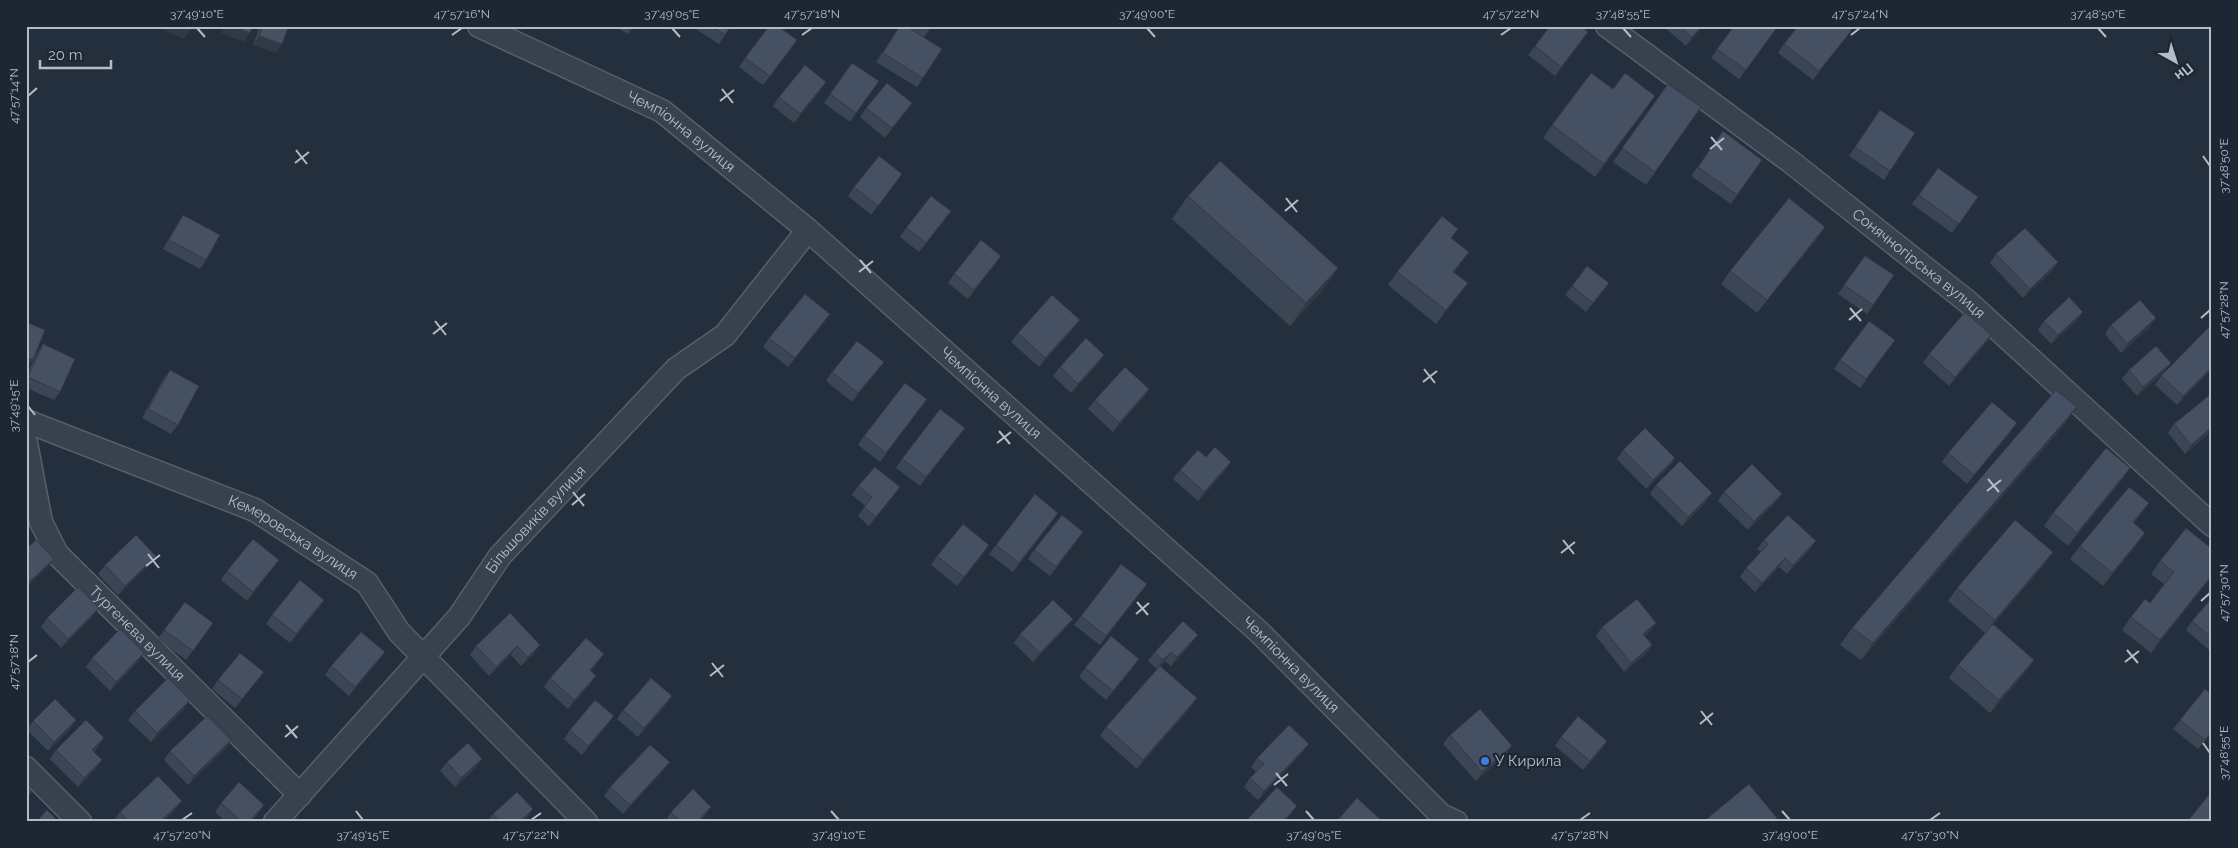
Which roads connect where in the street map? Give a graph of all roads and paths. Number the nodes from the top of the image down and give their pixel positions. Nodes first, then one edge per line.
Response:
1 (479, 26) edge
2 (1606, 26) edge
3 (808, 230) junction
4 (26, 421) edge
5 (26, 443) edge
6 (2212, 525) edge
7 (423, 656) junction
8 (26, 768) edge
9 (300, 795) junction
10 (80, 822) edge
11 (275, 822) edge
12 (586, 822) edge
13 (1456, 822) edge

1 - 3 street, Чемпіонна вулиця
2 - 6 street, Сонячногірська вулиця
3 - 7 street, Більшовиків вулиця
3 - 13 street, Чемпіонна вулиця
4 - 7 street, Кемеровська вулиця
5 - 9 street, Тургенєва вулиця
7 - 9 street, Більшовиків вулиця
7 - 12 street, Кемеровська вулиця
8 - 10 street
9 - 11 street, Більшовиків вулиця

